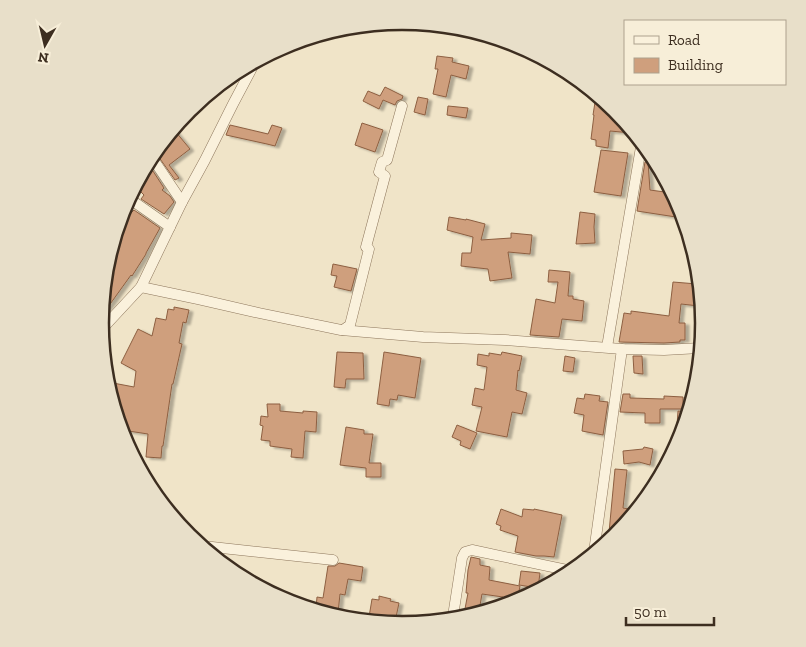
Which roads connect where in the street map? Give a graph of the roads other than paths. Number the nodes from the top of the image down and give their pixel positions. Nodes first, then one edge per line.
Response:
1 (249, 73) edge
2 (402, 106) dead end
3 (640, 151) edge
4 (157, 164) edge
5 (182, 202) junction
6 (136, 203) edge
7 (170, 227) junction
8 (141, 286) junction
9 (109, 321) edge
10 (344, 330) junction
11 (607, 347) junction
12 (622, 348) junction
13 (695, 348) edge
14 (595, 546) edge
15 (213, 547) edge
16 (333, 560) dead end
17 (564, 569) edge
18 (453, 612) edge

1 - 5 street
2 - 10 street
3 - 11 street
4 - 5 street
5 - 7 street
6 - 7 street
7 - 8 street
8 - 9 street
8 - 10 street
10 - 11 street
11 - 12 street
12 - 13 street
12 - 14 street
15 - 16 street
17 - 18 street

